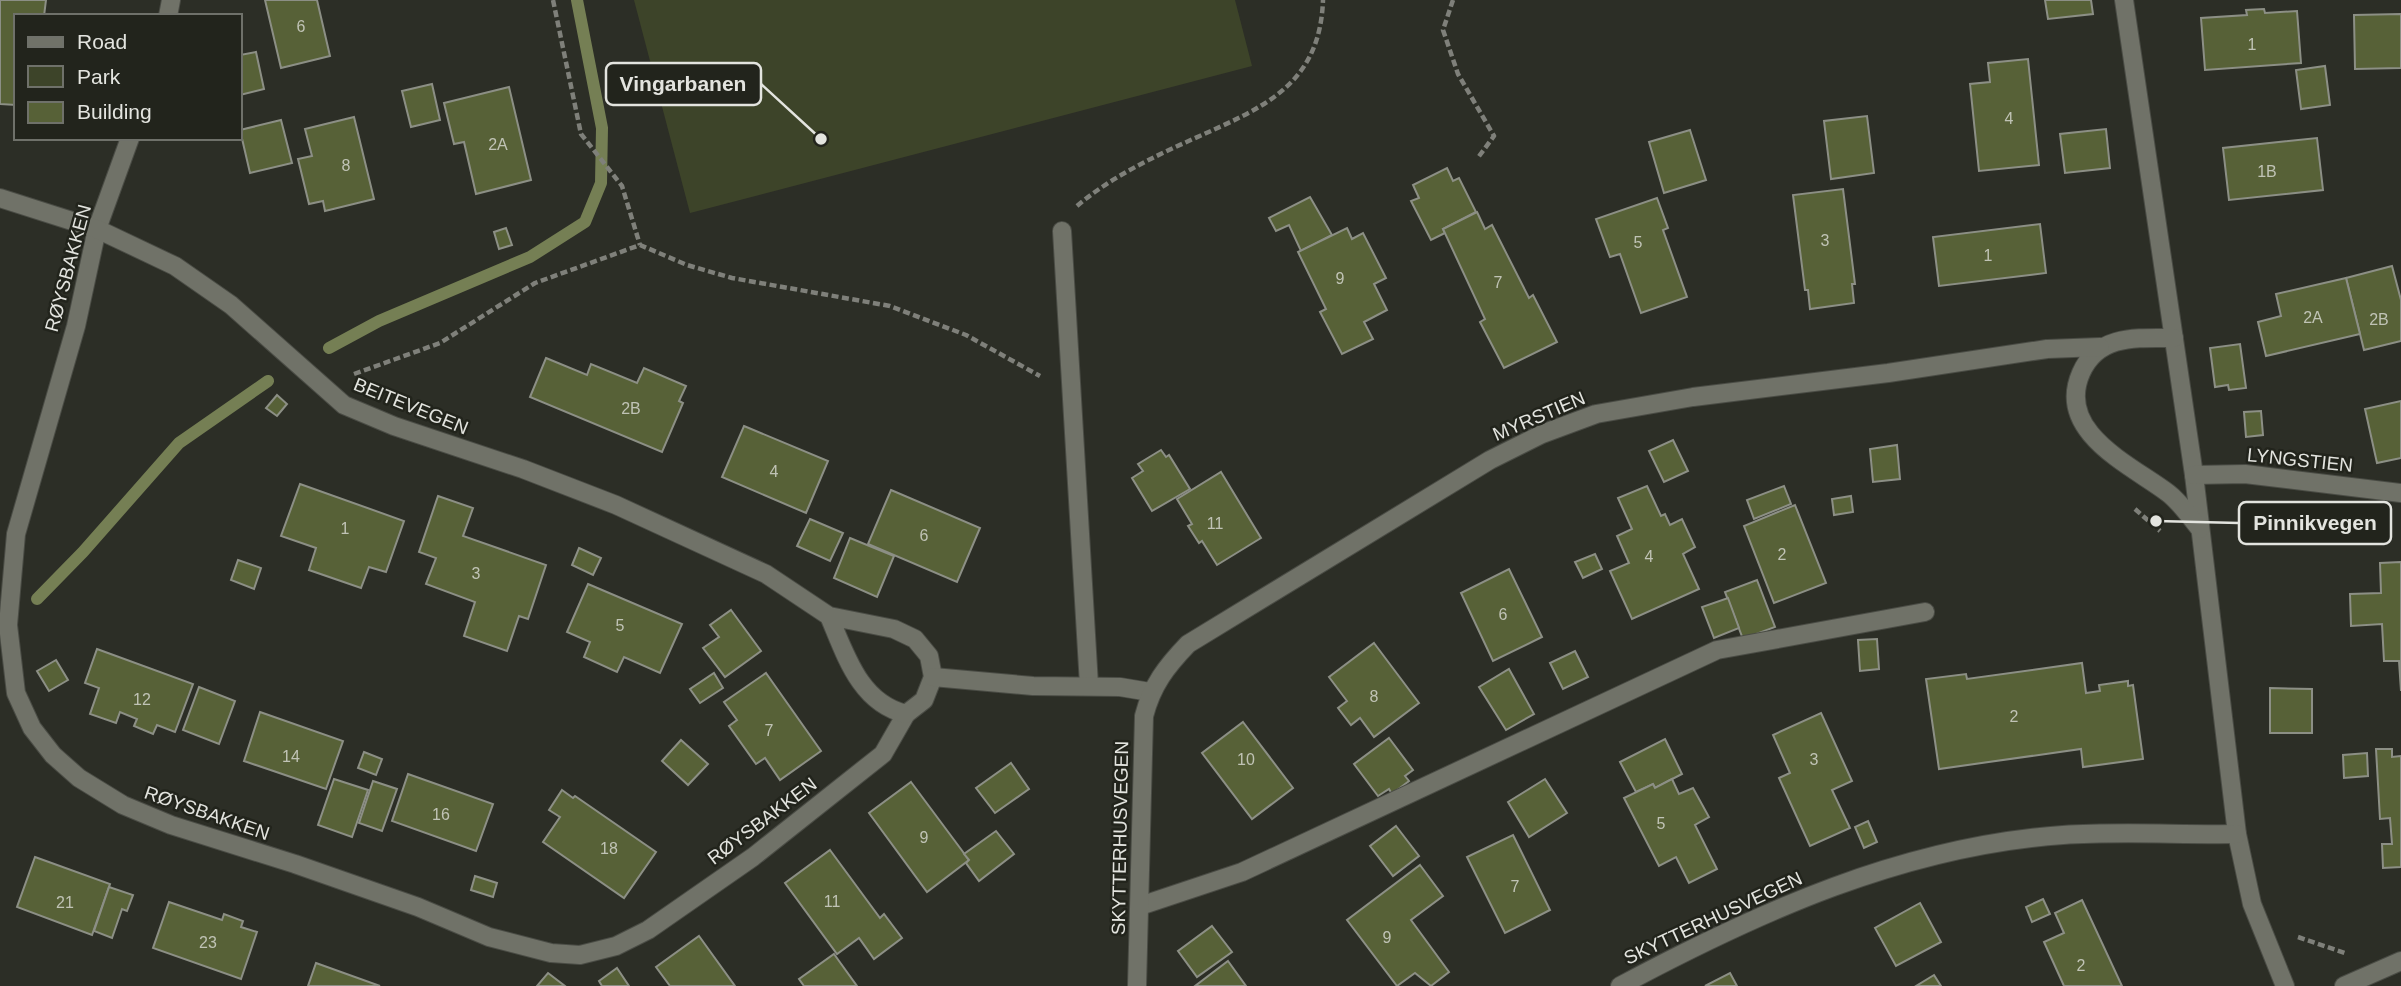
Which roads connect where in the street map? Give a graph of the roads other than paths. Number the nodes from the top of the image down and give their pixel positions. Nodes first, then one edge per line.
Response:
1 (2124, 0) edge
2 (129, 140) edge
3 (0, 198) edge
4 (97, 229) junction
5 (1062, 230) road end
6 (2174, 338) junction
7 (2100, 347) junction
8 (2194, 475) junction
9 (2401, 493) edge
10 (2200, 529) junction
11 (1924, 612) dead end
12 (830, 616) junction
13 (933, 677) junction
14 (1089, 685) junction
15 (1150, 692) junction
16 (906, 714) junction
17 (2238, 834) junction
18 (1140, 906) junction
19 (2401, 961) edge
20 (2351, 983) edge
21 (1137, 986) edge
22 (1620, 986) edge
23 (2286, 986) edge

1 - 6 street
2 - 4 street, RØYSBAKKEN
3 - 4 street, BEITEVEGEN
4 - 12 street, BEITEVEGEN
4 - 16 street, RØYSBAKKEN
5 - 14 street
6 - 7 street, MYRSTIEN
6 - 8 street
7 - 10 street
7 - 15 street, MYRSTIEN
8 - 9 street, LYNGSTIEN
8 - 10 street
10 - 17 street
11 - 18 street
12 - 13 street, BEITEVEGEN
12 - 16 street
13 - 14 street
13 - 16 street
14 - 15 street
15 - 18 street, SKYTTERHUSVEGEN
17 - 22 street, SKYTTERHUSVEGEN
17 - 23 street
18 - 21 street, SKYTTERHUSVEGEN
19 - 20 street

